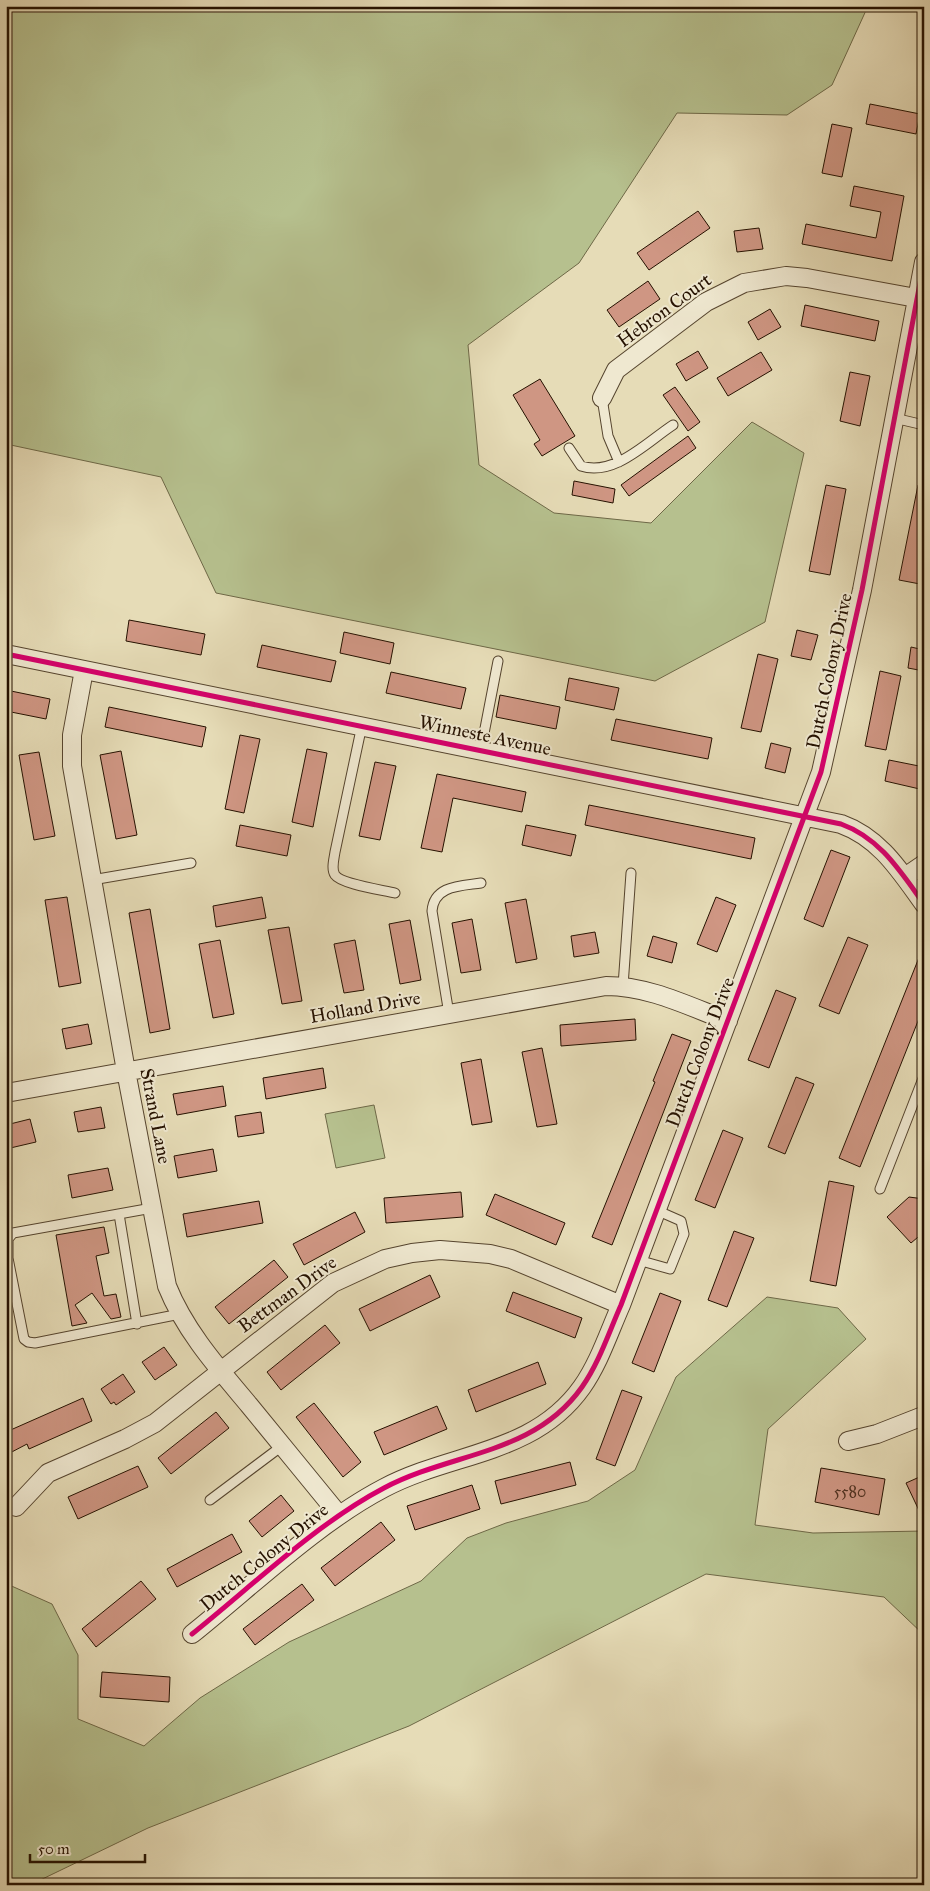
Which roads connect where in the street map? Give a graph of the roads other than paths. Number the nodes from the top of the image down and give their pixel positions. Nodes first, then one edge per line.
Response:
1 (924, 262) edge
2 (916, 298) junction
3 (602, 398) joint
4 (894, 418) junction
5 (673, 425) dead end
6 (924, 425) edge
7 (569, 448) dead end
8 (619, 462) junction
9 (6, 654) edge
10 (498, 661) dead end
11 (84, 670) junction
12 (362, 725) junction
13 (481, 749) junction
14 (805, 815) junction
15 (191, 863) dead end
16 (924, 864) edge
17 (631, 874) dead end
18 (905, 878) junction
19 (92, 880) junction
20 (481, 883) dead end
21 (395, 893) dead end
22 (924, 904) edge
23 (623, 986) junction
24 (449, 1014) junction
25 (728, 1020) junction
26 (126, 1071) junction
27 (924, 1076) edge
28 (6, 1093) edge
29 (880, 1189) dead end
30 (152, 1208) junction
31 (656, 1210) junction
32 (119, 1214) junction
33 (638, 1260) junction
34 (620, 1305) junction
35 (180, 1314) junction
36 (137, 1324) junction
37 (220, 1371) junction
38 (924, 1411) edge
39 (924, 1416) edge
40 (848, 1441) dead end
41 (282, 1446) junction
42 (210, 1500) dead end
43 (16, 1507) dead end
44 (339, 1515) junction
45 (192, 1634) dead end

1 - 2 street, Dutch Colony Drive
2 - 3 street, Hebron Court
2 - 4 street, Dutch Colony Drive
3 - 8 lane
4 - 6 lane
4 - 14 street, Dutch Colony Drive
5 - 8 lane
7 - 8 lane
9 - 11 street, Winneste Avenue
10 - 13 lane
11 - 12 street, Winneste Avenue
11 - 19 street, Strand Lane
12 - 13 street, Winneste Avenue
12 - 21 lane
13 - 14 street, Winneste Avenue
14 - 18 street, Winneste Avenue
14 - 25 street, Dutch Colony Drive
15 - 19 lane
16 - 18 street
17 - 23 lane
18 - 22 street, Winneste Avenue
19 - 26 street, Strand Lane
20 - 24 lane
23 - 24 street, Holland Drive
23 - 25 street, Holland Drive
24 - 26 street, Holland Drive
25 - 31 street, Dutch Colony Drive
26 - 28 street, Holland Drive
26 - 30 street, Strand Lane
27 - 29 lane
30 - 32 lane
30 - 35 street, Strand Lane
31 - 33 street, Dutch Colony Drive
31 - 33 lane
32 - 36 lane
32 - 36 lane
33 - 34 street, Dutch Colony Drive
34 - 37 street, Bettman Drive
34 - 44 street, Dutch Colony Drive
35 - 36 lane
35 - 37 street, Strand Lane
37 - 41 street, Strand Lane
37 - 43 street, Bettman Drive
38 - 39 street
39 - 40 street
41 - 42 lane
41 - 44 street, Strand Lane
44 - 45 street, Dutch Colony Drive

